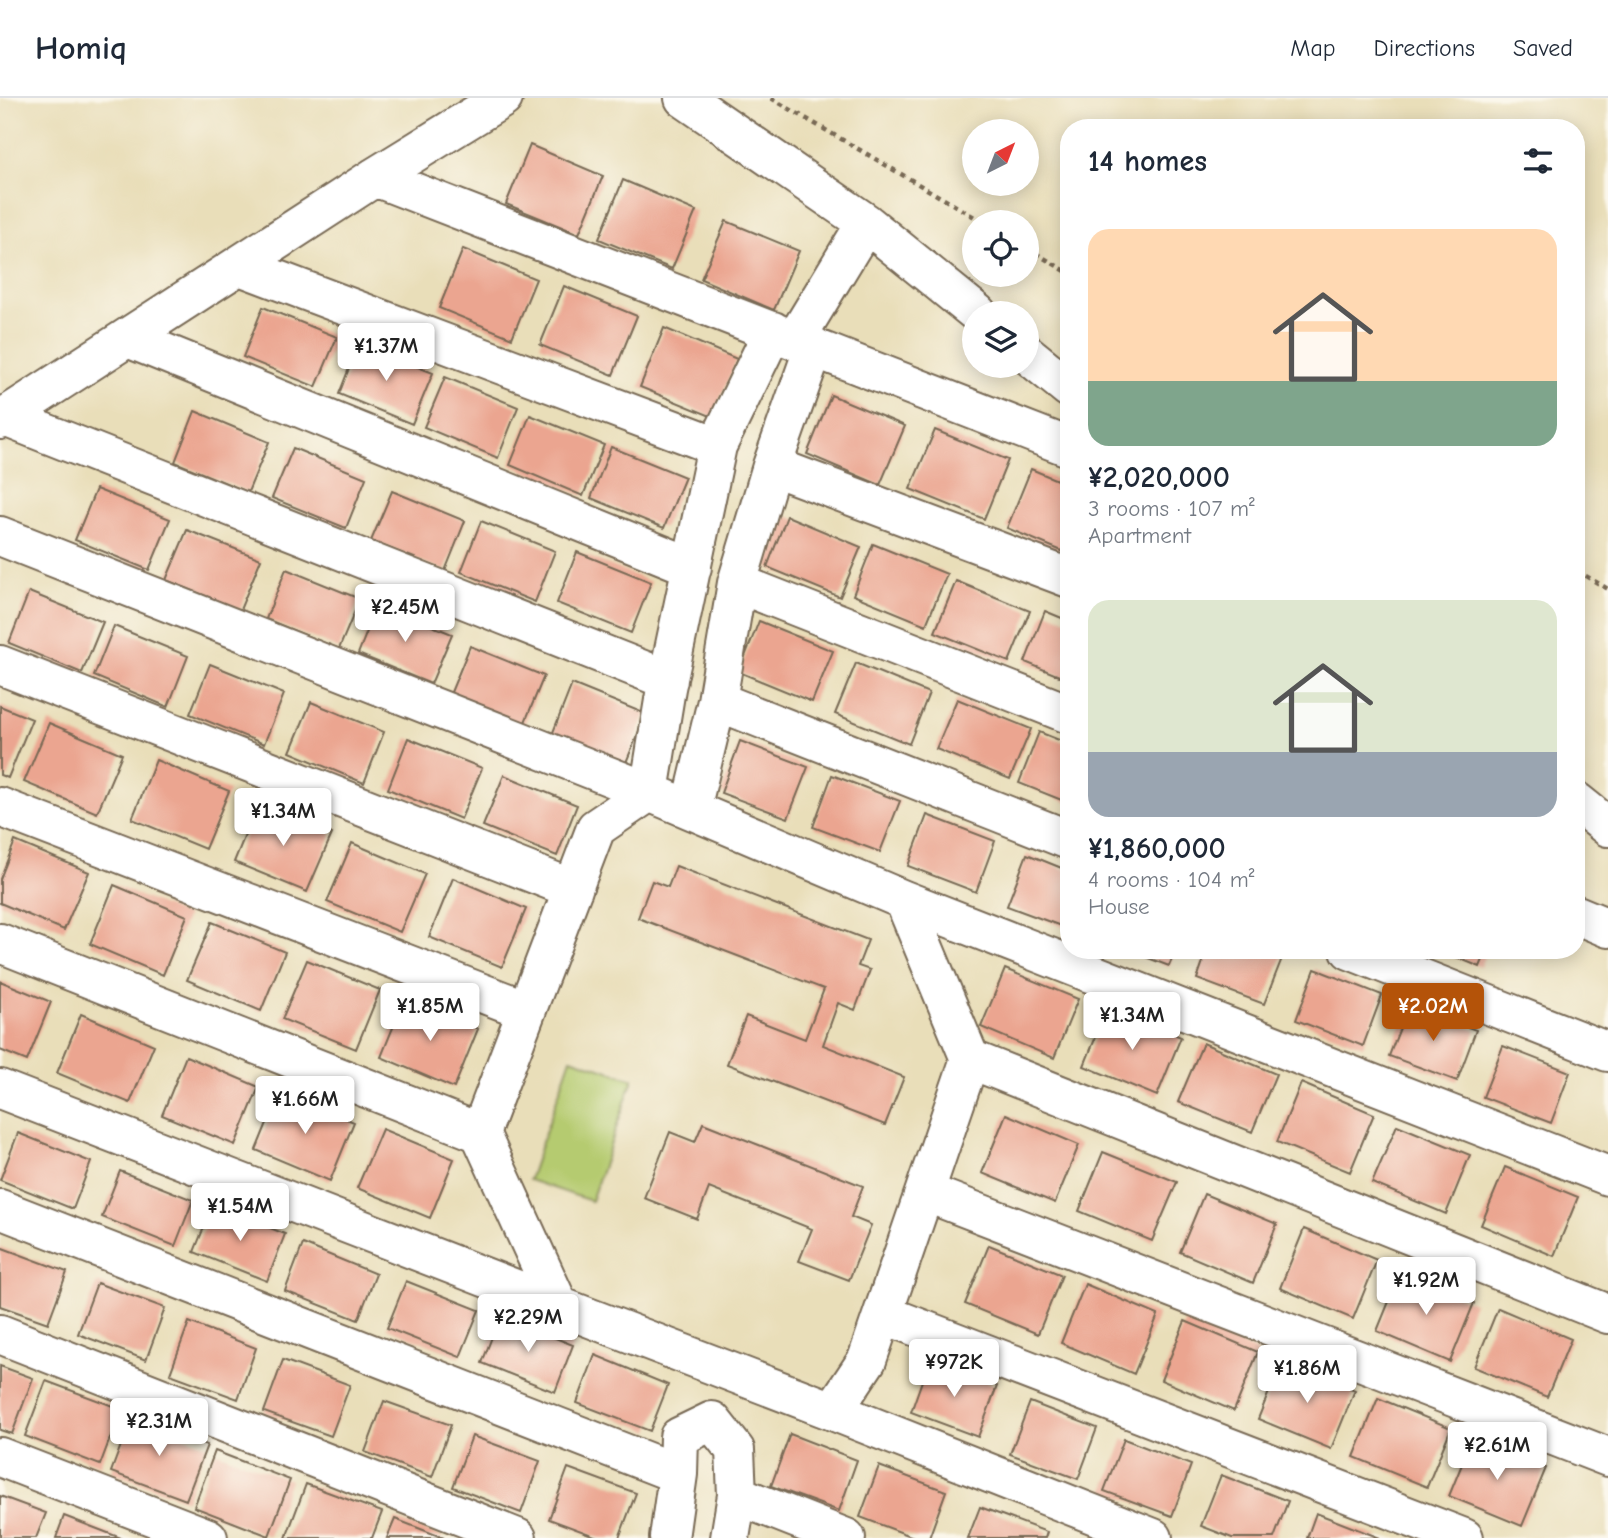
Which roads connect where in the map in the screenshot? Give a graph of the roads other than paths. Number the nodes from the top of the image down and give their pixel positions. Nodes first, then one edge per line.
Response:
1 (503, 98) edge
2 (684, 98) edge
3 (375, 177) junction
4 (866, 223) junction
5 (240, 266) junction
6 (962, 301) edge
7 (128, 338) junction
8 (794, 340) junction
9 (1039, 364) edge
10 (1060, 381) edge
11 (3, 419) edge
12 (1060, 443) edge
13 (717, 446) junction
14 (772, 466) junction
15 (0, 536) edge
16 (692, 567) junction
17 (1060, 575) edge
18 (737, 583) junction
19 (0, 665) edge
20 (668, 680) junction
21 (717, 701) junction
22 (1060, 711) edge
23 (649, 792) junction
24 (0, 807) edge
25 (1585, 808) edge
26 (691, 809) junction
27 (1608, 827) edge
28 (1060, 836) edge
29 (573, 889) junction
30 (904, 900) junction
31 (1585, 918) edge
32 (1608, 928) edge
33 (0, 943) edge
34 (1373, 959) edge
35 (526, 1010) junction
36 (1608, 1052) edge
37 (970, 1059) junction
38 (0, 1089) edge
39 (480, 1133) junction
40 (1608, 1176) edge
41 (925, 1192) junction
42 (0, 1209) edge
43 (559, 1306) junction
44 (883, 1314) junction
45 (1608, 1314) edge
46 (0, 1334) edge
47 (726, 1372) junction
48 (833, 1411) junction
49 (712, 1421) junction
50 (0, 1457) edge
51 (1608, 1457) edge
52 (678, 1474) junction
53 (737, 1495) junction
54 (208, 1538) edge
55 (517, 1538) edge
56 (669, 1538) edge
57 (730, 1538) edge
58 (846, 1538) edge
59 (1153, 1538) edge
60 (1464, 1538) edge

1 - 3 street
2 - 4 street
3 - 5 street
3 - 8 street
4 - 6 street
4 - 8 street
5 - 7 street
5 - 13 street
7 - 11 street
7 - 16 street
8 - 12 street
8 - 13 street
8 - 14 street
9 - 10 street
11 - 20 street
13 - 16 street
14 - 17 street
14 - 18 street
15 - 23 street
16 - 20 street
18 - 21 street
18 - 22 street
19 - 29 street
20 - 23 street
21 - 26 street
21 - 28 street
23 - 26 street
23 - 29 street
24 - 35 street
25 - 27 street
26 - 30 street
29 - 35 street
30 - 37 street
30 - 40 street
31 - 32 street
33 - 39 street
34 - 36 street
35 - 39 street
37 - 41 street
37 - 45 street
38 - 43 street
39 - 43 street
41 - 44 street
41 - 51 street
42 - 52 street
43 - 47 street
44 - 48 street
44 - 60 street
46 - 55 street
47 - 48 street
47 - 49 street
48 - 59 street
49 - 52 street
49 - 53 street
50 - 54 street
52 - 56 street
53 - 57 street
53 - 58 street

